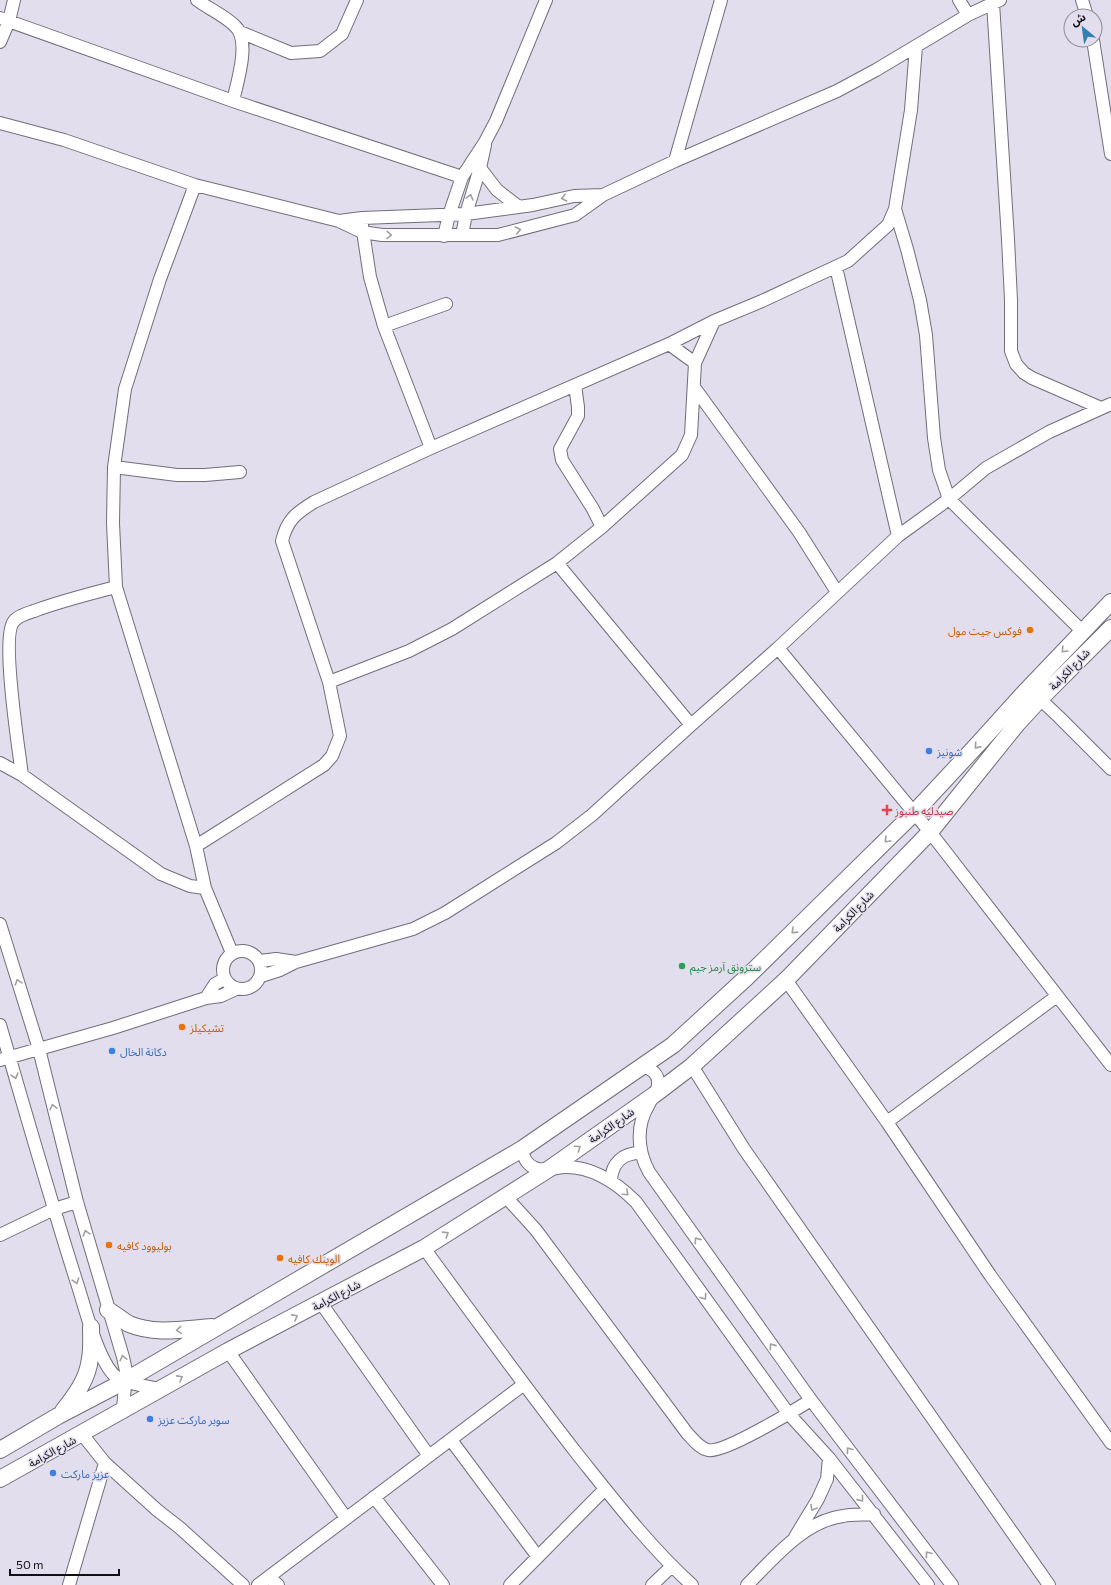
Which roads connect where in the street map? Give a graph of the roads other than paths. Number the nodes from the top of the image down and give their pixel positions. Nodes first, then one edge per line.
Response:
1 (14, 0) edge
2 (197, 0) edge
3 (358, 0) edge
4 (546, 0) edge
5 (721, 0) edge
6 (959, 0) edge
7 (997, 2) edge
8 (968, 15) junction
9 (4, 20) edge
10 (240, 32) junction
11 (0, 42) edge
12 (916, 46) junction
13 (1094, 48) edge
14 (233, 101) junction
15 (0, 124) edge
16 (485, 142) junction
17 (1111, 154) edge
18 (676, 161) junction
19 (480, 168) junction
20 (462, 177) junction
21 (195, 185) junction
22 (603, 195) junction
23 (519, 207) junction
24 (895, 209) junction
25 (466, 214) junction
26 (449, 215) junction
27 (362, 218) junction
28 (339, 220) junction
29 (362, 232) junction
30 (462, 235) junction
31 (444, 236) junction
32 (836, 267) junction
33 (446, 304) dead end
34 (714, 321) junction
35 (384, 326) junction
36 (670, 344) junction
37 (695, 363) junction
38 (575, 385) junction
39 (694, 387) junction
40 (1106, 406) edge
41 (431, 448) junction
42 (114, 467) junction
43 (240, 472) dead end
44 (948, 499) junction
45 (602, 527) junction
46 (898, 536) junction
47 (557, 563) junction
48 (116, 587) junction
49 (837, 592) junction
50 (1111, 602) edge
51 (1111, 628) edge
52 (1082, 631) junction
53 (778, 648) junction
54 (329, 682) junction
55 (1040, 699) junction
56 (691, 725) junction
57 (0, 763) edge
58 (1111, 769) edge
59 (22, 775) junction
60 (913, 814) junction
61 (930, 832) junction
62 (196, 846) junction
63 (205, 888) junction
64 (0, 924) edge
65 (232, 954) junction
66 (260, 961) junction
67 (296, 962) junction
68 (261, 976) junction
69 (224, 979) junction
70 (786, 980) junction
71 (236, 989) junction
72 (1057, 996) junction
73 (206, 998) junction
74 (0, 1025) edge
75 (39, 1049) junction
76 (5, 1060) edge
77 (1111, 1065) edge
78 (692, 1066) junction
79 (644, 1067) junction
80 (654, 1095) junction
81 (887, 1122) junction
82 (522, 1149) junction
83 (640, 1153) junction
84 (549, 1169) junction
85 (611, 1180) junction
86 (506, 1197) junction
87 (76, 1202) junction
88 (54, 1209) junction
89 (0, 1235) edge
90 (424, 1248) junction
91 (321, 1303) junction
92 (108, 1310) junction
93 (91, 1327) junction
94 (217, 1327) junction
95 (228, 1352) junction
96 (125, 1381) junction
97 (523, 1385) junction
98 (160, 1389) junction
99 (811, 1400) junction
100 (123, 1410) junction
101 (788, 1413) junction
102 (58, 1416) junction
103 (82, 1434) junction
104 (451, 1440) junction
105 (1111, 1443) edge
106 (0, 1450) edge
107 (429, 1456) junction
108 (829, 1458) junction
109 (105, 1464) junction
110 (0, 1480) edge
111 (605, 1489) junction
112 (374, 1497) junction
113 (874, 1514) junction
114 (346, 1518) junction
115 (794, 1538) junction
116 (538, 1557) junction
117 (672, 1566) junction
118 (274, 1581) edge
119 (69, 1585) edge
120 (243, 1585) edge
121 (258, 1585) edge
122 (443, 1585) edge
123 (510, 1585) edge
124 (652, 1585) edge
125 (692, 1585) edge
126 (746, 1585) edge
127 (928, 1585) edge
128 (952, 1585) edge
129 (1049, 1585) edge

1 - 9 street
2 - 10 street
3 - 10 street
4 - 16 street
5 - 18 street
6 - 8 street
7 - 8 street
7 - 40 street
8 - 12 street
9 - 11 street
9 - 14 street
10 - 14 street
12 - 18 street
12 - 24 street
13 - 17 street
14 - 20 street
15 - 21 street
16 - 19 street
16 - 20 street
18 - 22 street
19 - 23 street
25 -> 19 street
20 - 26 street
21 - 28 street
21 - 42 street
22 -> 23 street
30 -> 22 street
23 - 25 street
24 - 32 street
24 - 44 street
25 - 26 street
25 - 30 street
26 - 27 street
26 - 31 street
27 - 28 street
27 - 29 street
28 - 29 street
29 -> 31 street
29 - 35 street
30 - 31 street
32 - 34 street
32 - 46 street
33 - 35 street
34 - 36 street
34 - 37 street
35 - 41 street
36 - 37 street
36 - 38 street
37 - 39 street
38 - 41 street
38 - 45 street
39 - 45 street
39 - 49 street
40 - 44 street
41 - 54 street
42 - 43 street
42 - 48 street
44 - 46 street
44 - 52 street
45 - 47 street
46 - 49 street
47 - 54 street
47 - 56 street
48 - 59 street
48 - 62 street
49 - 53 street
50 - 52 street, شارع الكرامة
51 - 55 street, شارع الكرامة
52 -> 60 street, شارع الكرامة
53 - 56 street
53 - 60 street
54 - 62 street
55 - 58 street
55 - 61 street, شارع الكرامة
56 - 67 street
57 - 59 street
59 - 63 street
60 - 61 street
60 -> 79 street, شارع الكرامة
61 - 70 street, شارع الكرامة
61 - 72 street
62 - 63 street
63 - 65 street
75 -> 64 street
65 - 66 street
65 - 69 street
66 - 67 street
66 - 68 street
67 - 68 street
68 - 71 street
69 - 71 street
69 - 73 street
70 - 78 street, شارع الكرامة
70 - 81 street
71 - 73 street
72 - 77 street
72 - 81 street
73 - 75 street
74 - 76 street
75 - 76 street
87 -> 75 street
76 -> 88 street
78 - 80 street, شارع الكرامة
78 - 129 street
79 - 80 street
79 - 82 street, شارع الكرامة
80 - 83 street
84 -> 80 street, شارع الكرامة
81 - 105 street
82 - 84 street
82 - 94 street, شارع الكرامة
83 - 85 street
99 -> 83 street
84 - 85 street
84 - 86 street, شارع الكرامة
85 -> 101 street
90 -> 86 street, شارع الكرامة
86 - 101 street
87 - 88 street
92 -> 87 street
88 - 89 street
88 -> 93 street
90 - 91 street, شارع الكرامة
90 - 97 street
95 -> 91 street, شارع الكرامة
91 - 107 street
94 -> 92 street
96 -> 92 street
93 - 96 street
93 - 102 street
94 - 96 street, شارع الكرامة
98 -> 95 street, شارع الكرامة
95 - 114 street
96 - 98 street
96 - 100 street
96 - 102 street, شارع الكرامة
97 - 104 street
97 - 111 street
98 - 100 street, شارع الكرامة
99 - 101 street
128 -> 99 street
100 - 103 street, شارع الكرامة
101 - 108 street
102 - 106 street, شارع الكرامة
103 - 109 street
103 - 110 street, شارع الكرامة
104 - 107 street
104 - 116 street
107 - 112 street
108 -> 113 street
108 -> 115 street
109 - 119 street
109 - 120 street
111 - 116 street
111 - 117 street
112 - 114 street
112 - 122 street
113 - 115 street
113 - 127 street
114 - 118 street
115 - 126 street
116 - 123 street
117 - 124 street
117 - 125 street
118 - 121 street

